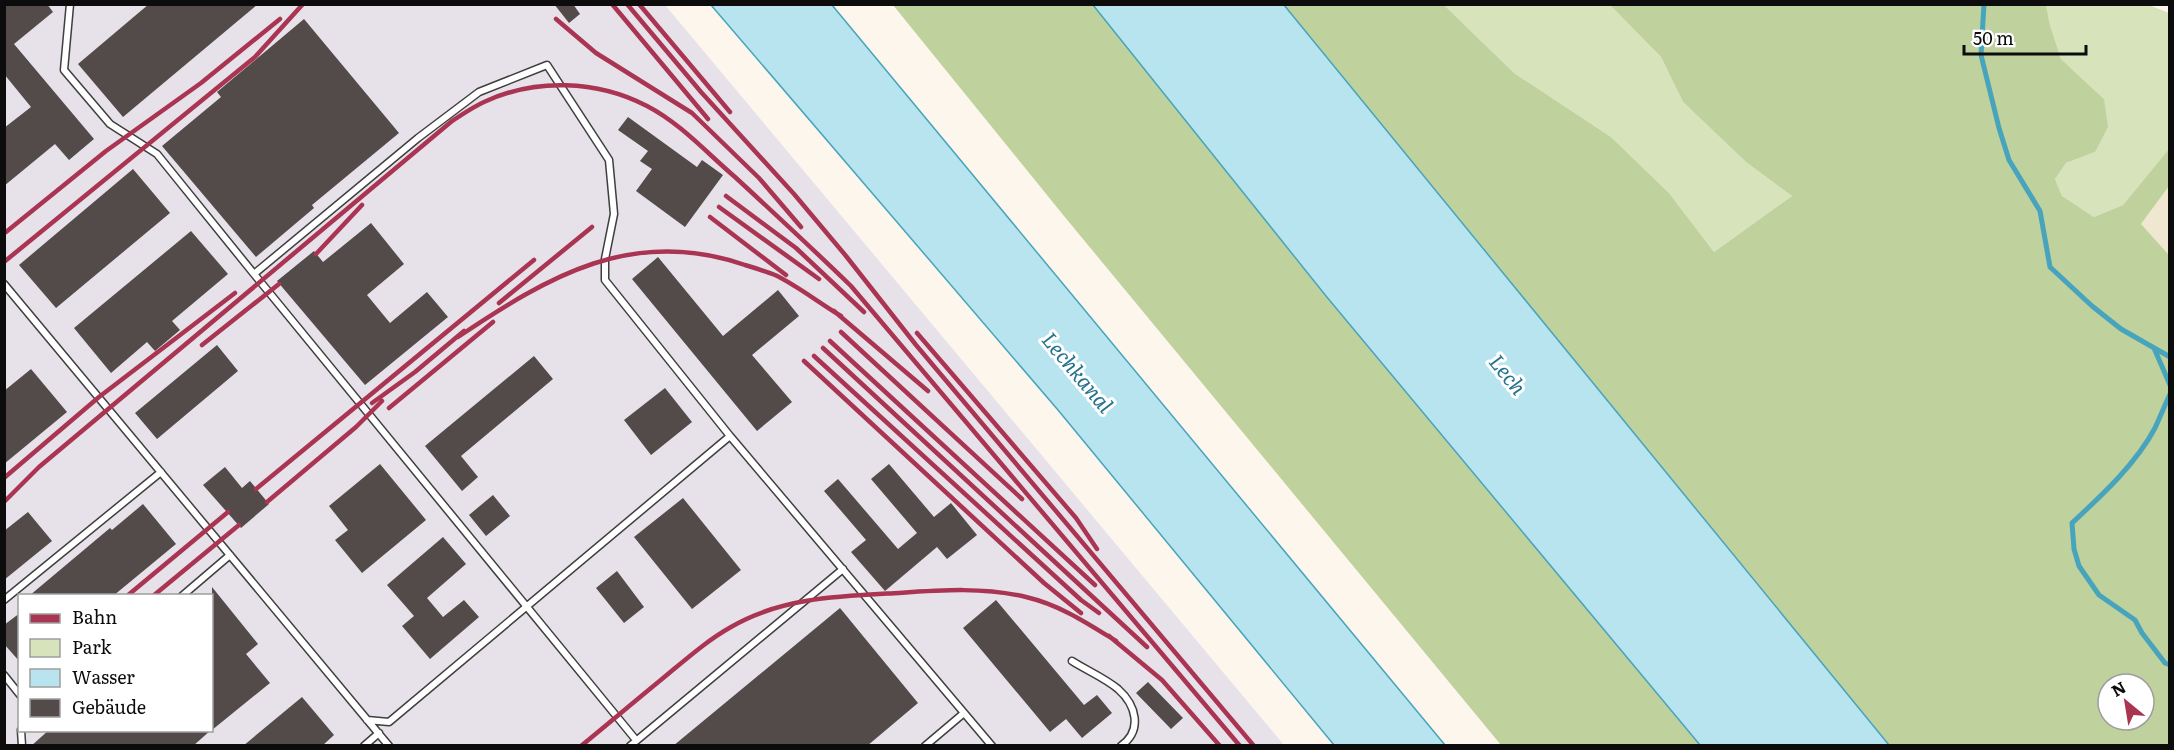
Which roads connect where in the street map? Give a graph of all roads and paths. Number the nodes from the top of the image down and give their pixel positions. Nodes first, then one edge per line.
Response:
1 (70, 4) edge
2 (254, 274) junction
3 (4, 284) edge
4 (730, 436) junction
5 (161, 472) junction
6 (230, 555) junction
7 (843, 569) junction
8 (184, 594) edge
9 (4, 600) edge
10 (526, 607) junction
11 (1072, 662) dead end
12 (4, 675) edge
13 (18, 692) edge
14 (964, 713) junction
15 (367, 720) junction
16 (379, 733) junction
17 (636, 740) junction
18 (364, 746) edge
19 (389, 746) edge
20 (630, 746) edge
21 (925, 746) edge
22 (992, 746) edge
23 (1121, 746) edge

1 - 2 lane
2 - 4 lane
2 - 10 lane
3 - 5 lane
4 - 7 lane
4 - 10 lane
5 - 6 lane
5 - 9 lane
6 - 8 lane
6 - 15 lane
7 - 14 lane
7 - 17 lane
10 - 15 lane
10 - 17 lane
11 - 23 lane
12 - 13 lane
14 - 21 lane
14 - 22 lane
15 - 16 lane
16 - 18 lane
16 - 19 lane
17 - 20 lane

